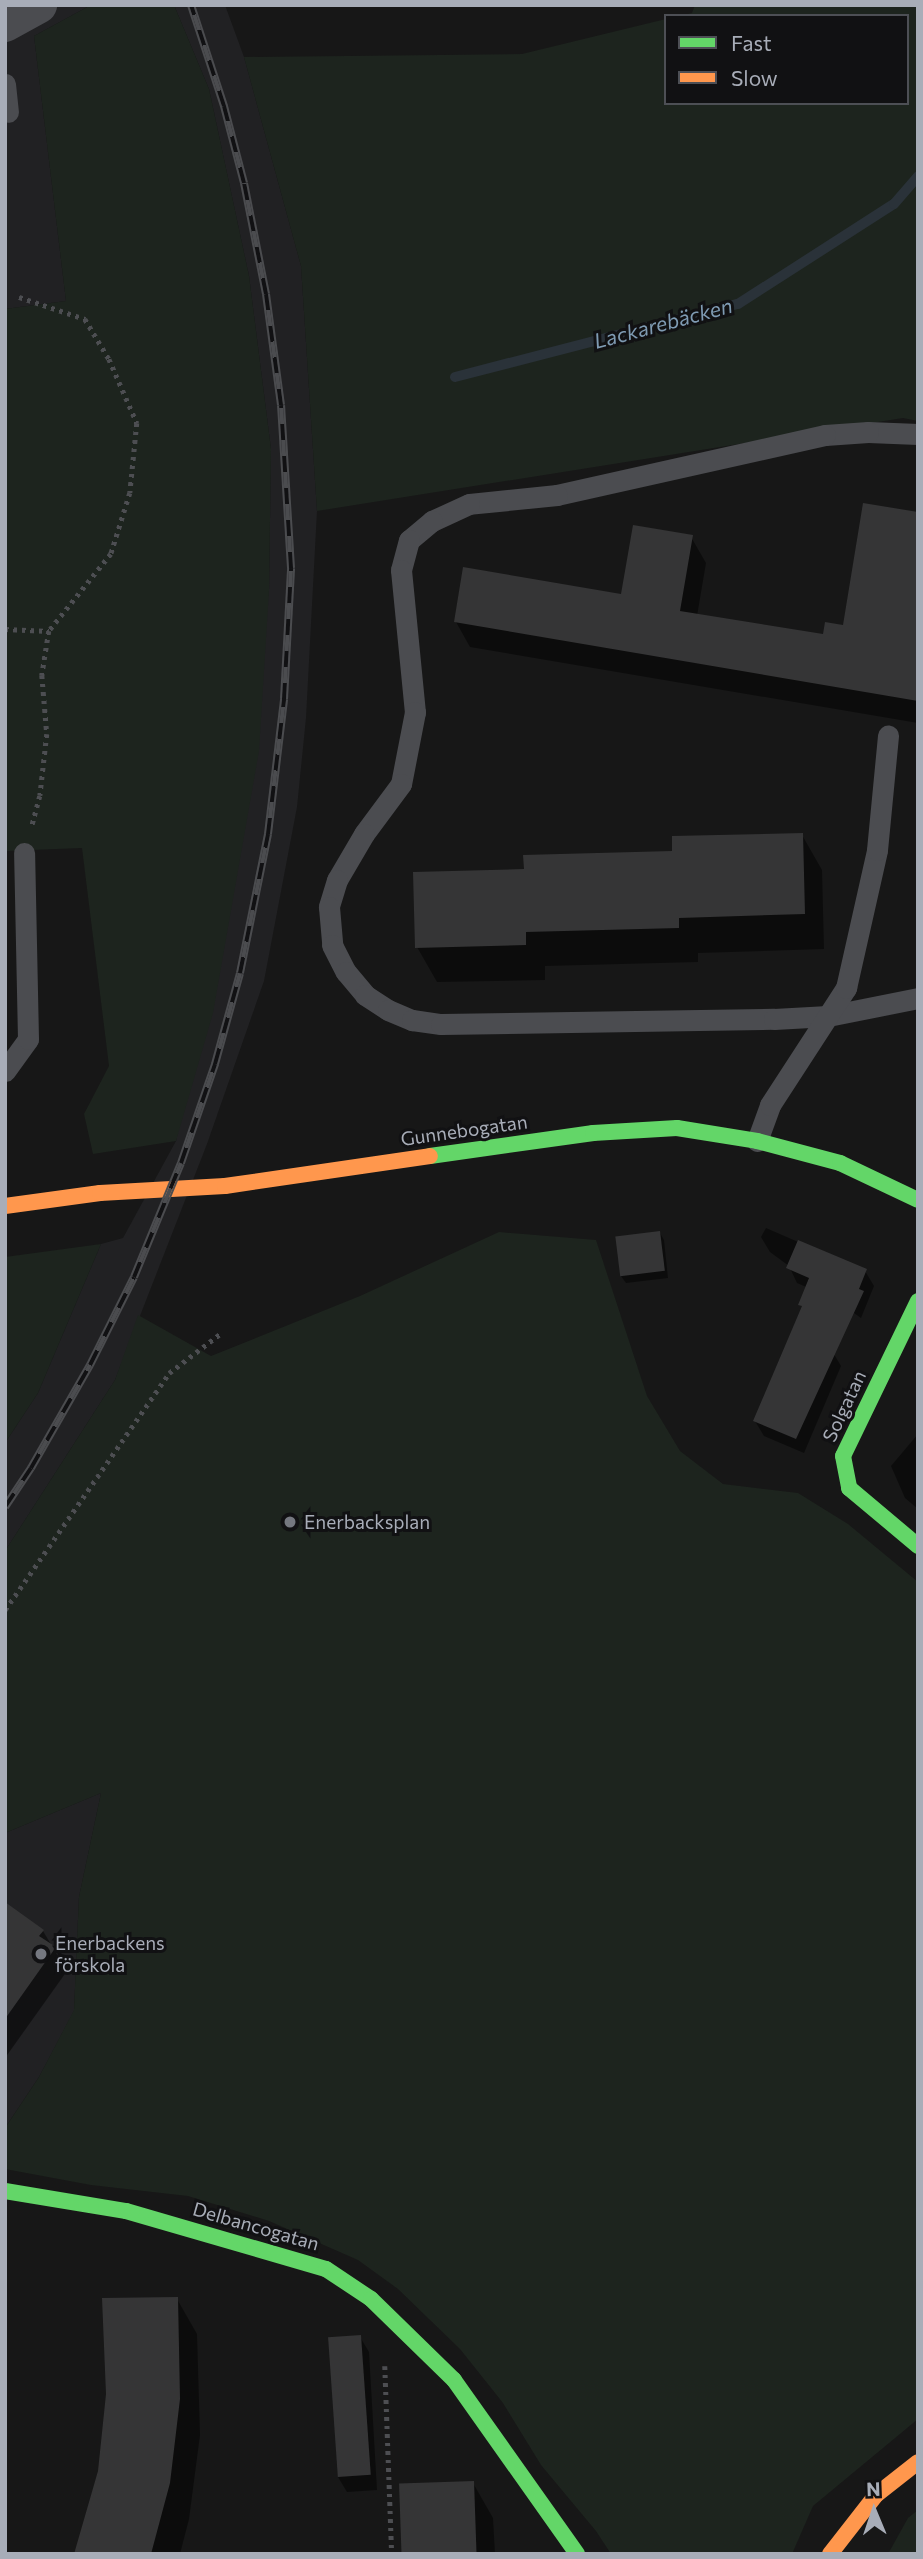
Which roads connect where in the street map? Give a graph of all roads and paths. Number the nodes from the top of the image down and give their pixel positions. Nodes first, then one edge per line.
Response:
1 (38, 5) edge
2 (5, 23) edge
3 (5, 84) edge
4 (8, 112) dead end
5 (19, 297) dead end
6 (918, 434) edge
7 (5, 629) edge
8 (49, 631) junction
9 (888, 736) dead end
10 (24, 853) joint
11 (918, 999) edge
12 (828, 1016) junction
13 (5, 1071) edge
14 (757, 1141) junction
15 (918, 1200) edge
16 (5, 1206) edge
17 (918, 1301) edge
18 (220, 1334) dead end
19 (918, 1546) edge
20 (5, 1610) edge
21 (5, 2191) edge
22 (385, 2363) dead end
23 (918, 2462) edge
24 (391, 2554) edge
25 (577, 2554) edge
26 (830, 2554) edge

1 - 2 street
3 - 4 lane
5 - 8 path
6 - 12 lane
7 - 8 path
8 - 10 path
9 - 12 lane
10 - 13 lane
11 - 12 lane
12 - 14 lane
14 - 15 street, Gunnebogatan
14 - 16 street, Gunnebogatan
17 - 19 street, Solgatan
18 - 20 path
21 - 25 street, Delbancogatan
22 - 24 path
23 - 26 street

